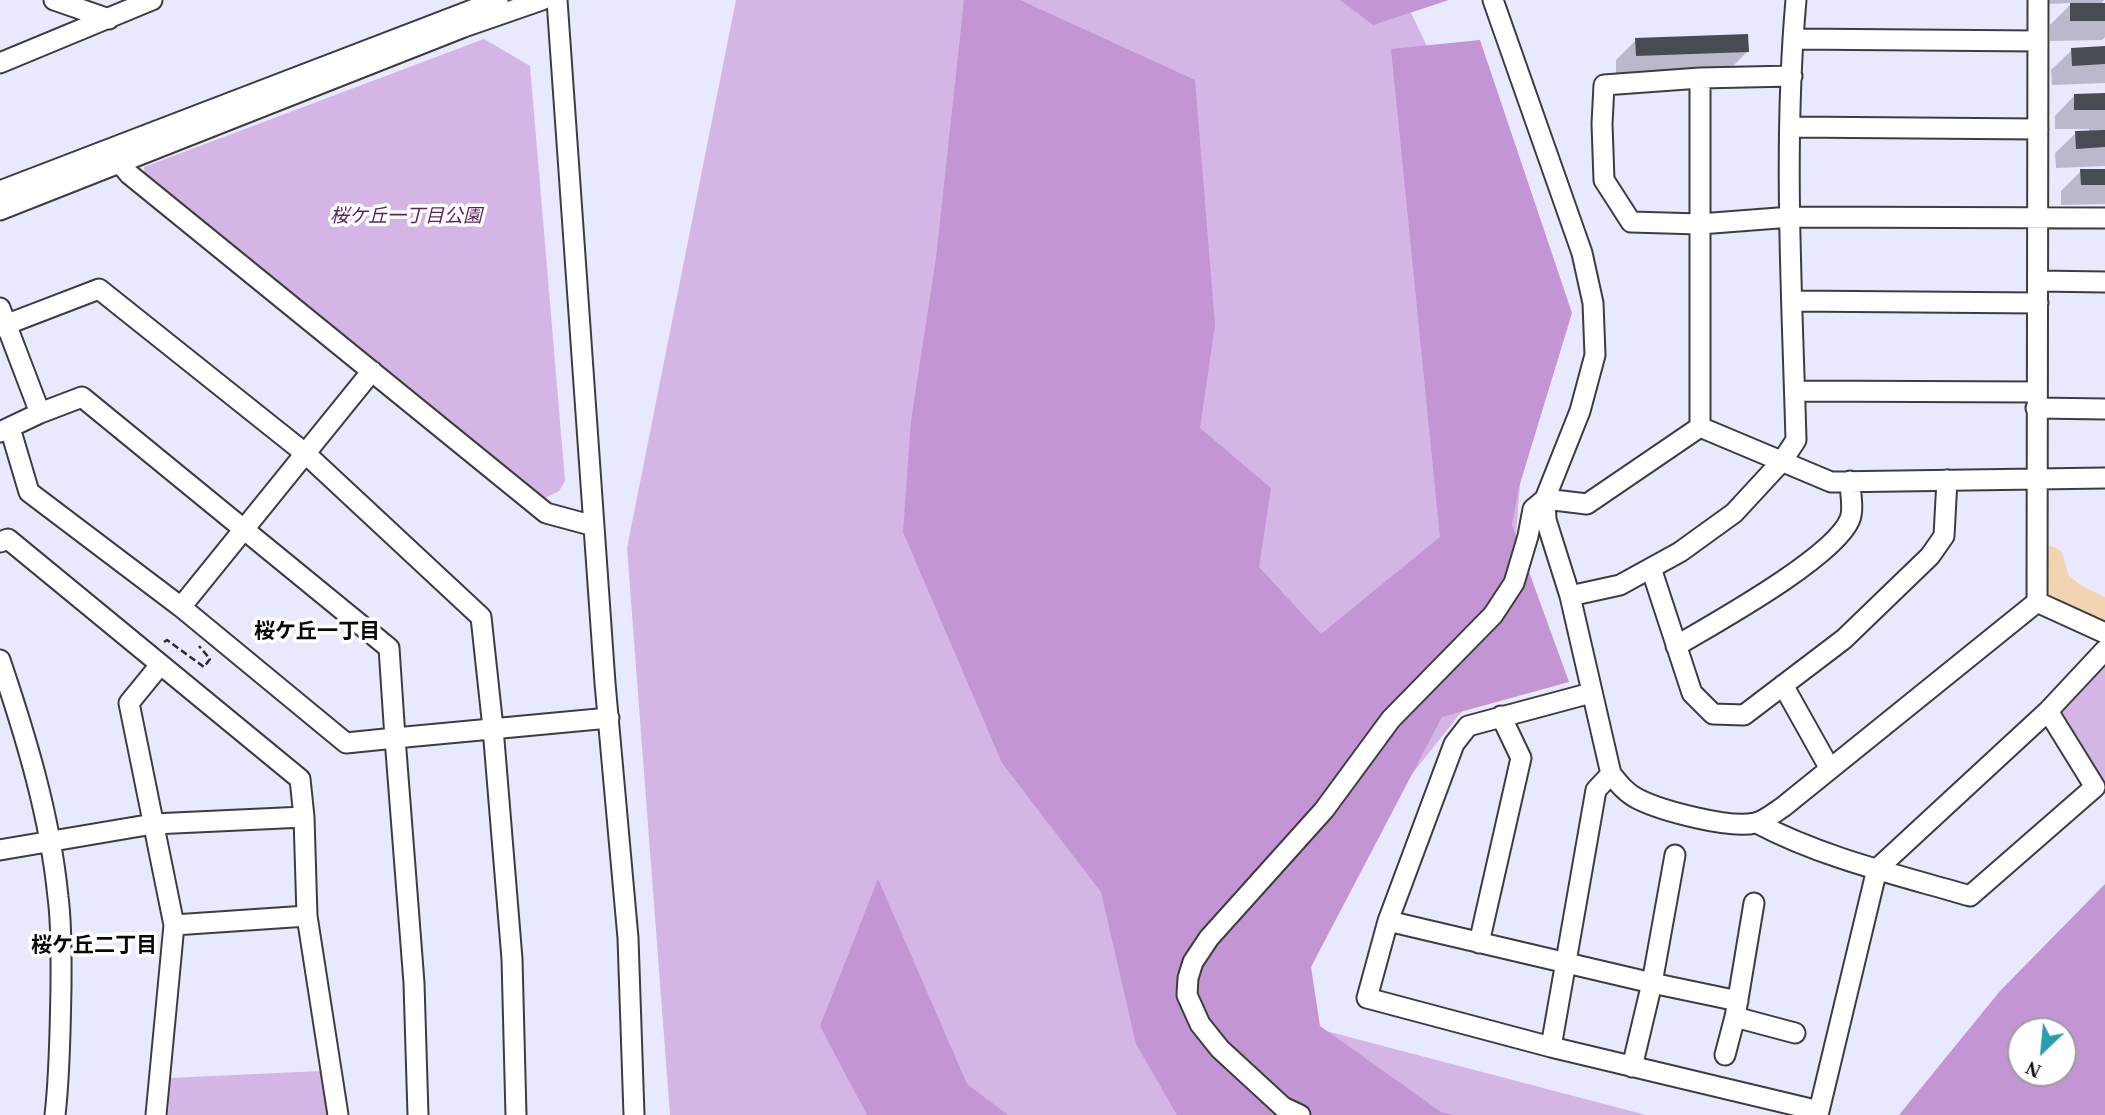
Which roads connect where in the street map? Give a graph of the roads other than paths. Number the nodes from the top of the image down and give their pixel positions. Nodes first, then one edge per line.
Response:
1 (54, 0) edge
2 (152, 0) edge
3 (482, 0) edge
4 (498, 0) edge
5 (542, 0) edge
6 (557, 0) edge
7 (1493, 0) edge
8 (1796, 0) edge
9 (2038, 0) edge
10 (455, 16) junction
11 (109, 19) junction
12 (1793, 39) junction
13 (2038, 41) junction
14 (0, 63) edge
15 (1793, 76) junction
16 (1700, 78) junction
17 (1792, 127) junction
18 (2039, 130) junction
19 (116, 155) junction
20 (0, 191) edge
21 (0, 210) edge
22 (1791, 217) junction
23 (2105, 218) edge
24 (2039, 219) junction
25 (1700, 224) junction
26 (2038, 281) junction
27 (2105, 282) edge
28 (1793, 300) junction
29 (2038, 303) junction
30 (2, 319) edge
31 (372, 370) junction
32 (1795, 391) junction
33 (2036, 400) junction
34 (2105, 409) edge
35 (40, 413) junction
36 (1700, 427) junction
37 (5, 430) edge
38 (306, 454) junction
39 (1783, 460) junction
40 (2035, 478) junction
41 (2105, 478) edge
42 (1947, 480) junction
43 (1850, 481) junction
44 (1545, 499) junction
45 (594, 526) junction
46 (243, 528) junction
47 (0, 542) edge
48 (1651, 568) junction
49 (1570, 596) junction
50 (2037, 602) junction
51 (181, 607) junction
52 (2105, 633) edge
53 (1676, 646) junction
54 (2105, 650) edge
55 (153, 659) junction
56 (0, 660) edge
57 (1783, 685) junction
58 (1591, 693) junction
59 (2048, 711) junction
60 (1501, 716) junction
61 (609, 718) junction
62 (493, 728) junction
63 (395, 738) junction
64 (1830, 769) junction
65 (1611, 774) junction
66 (304, 817) junction
67 (1757, 823) junction
68 (153, 824) junction
69 (50, 842) junction
70 (0, 850) edge
71 (1675, 855) dead end
72 (1877, 869) junction
73 (1755, 903) dead end
74 (307, 916) junction
75 (1388, 921) junction
76 (174, 925) junction
77 (1479, 943) junction
78 (1566, 964) junction
79 (1651, 983) junction
80 (1736, 1009) junction
81 (1795, 1033) dead end
82 (1551, 1047) junction
83 (1725, 1055) dead end
84 (1632, 1067) junction
85 (55, 1115) edge
86 (156, 1115) edge
87 (338, 1115) edge
88 (418, 1115) edge
89 (516, 1115) edge
90 (634, 1115) edge
91 (1300, 1115) edge

1 - 11 street
2 - 11 street
3 - 10 street
4 - 10 street
5 - 19 street
6 - 45 street
7 - 44 street
8 - 12 street
9 - 13 street
10 - 19 street
11 - 14 street
12 - 13 street
12 - 15 street
13 - 18 street
15 - 16 street
15 - 17 street
16 - 25 street
16 - 25 street
17 - 18 street
17 - 22 street
18 - 24 street
19 - 20 street
19 - 21 street
19 - 31 street
22 - 24 street
22 - 25 street
22 - 28 street
23 - 24 street
24 - 26 street
25 - 36 street
26 - 27 street
26 - 29 street
28 - 29 street
28 - 32 street
29 - 33 street
30 - 35 street
30 - 38 street
31 - 38 street
31 - 45 street
32 - 33 street
32 - 39 street
33 - 34 street
33 - 40 street
35 - 37 street
35 - 46 street
36 - 39 street
36 - 44 street
37 - 51 street
38 - 46 street
38 - 62 street
39 - 43 street
39 - 48 street
40 - 41 street
40 - 42 street
40 - 50 street
42 - 43 street
42 - 57 street
43 - 53 street
44 - 49 street
44 - 91 street
45 - 61 street
46 - 51 street
46 - 63 street
47 - 55 street
48 - 49 street
48 - 53 street
49 - 58 street
50 - 52 street
50 - 64 street
51 - 63 street
53 - 57 street
54 - 59 street
55 - 66 street
55 - 68 street
56 - 69 street
57 - 64 street
58 - 60 street
58 - 65 street
59 - 72 street
59 - 72 street
60 - 75 street
60 - 77 street
61 - 62 street
61 - 90 street
62 - 63 street
62 - 89 street
63 - 88 street
64 - 67 street
65 - 67 street
65 - 78 street
66 - 68 street
66 - 74 street
67 - 72 street
68 - 69 street
68 - 76 street
69 - 70 street
69 - 85 street
71 - 79 street
72 - 84 street
73 - 80 street
74 - 76 street
74 - 87 street
75 - 77 street
75 - 82 street
76 - 86 street
77 - 78 street
78 - 79 street
78 - 82 street
79 - 80 street
79 - 84 street
80 - 81 street
80 - 83 street
82 - 84 street

